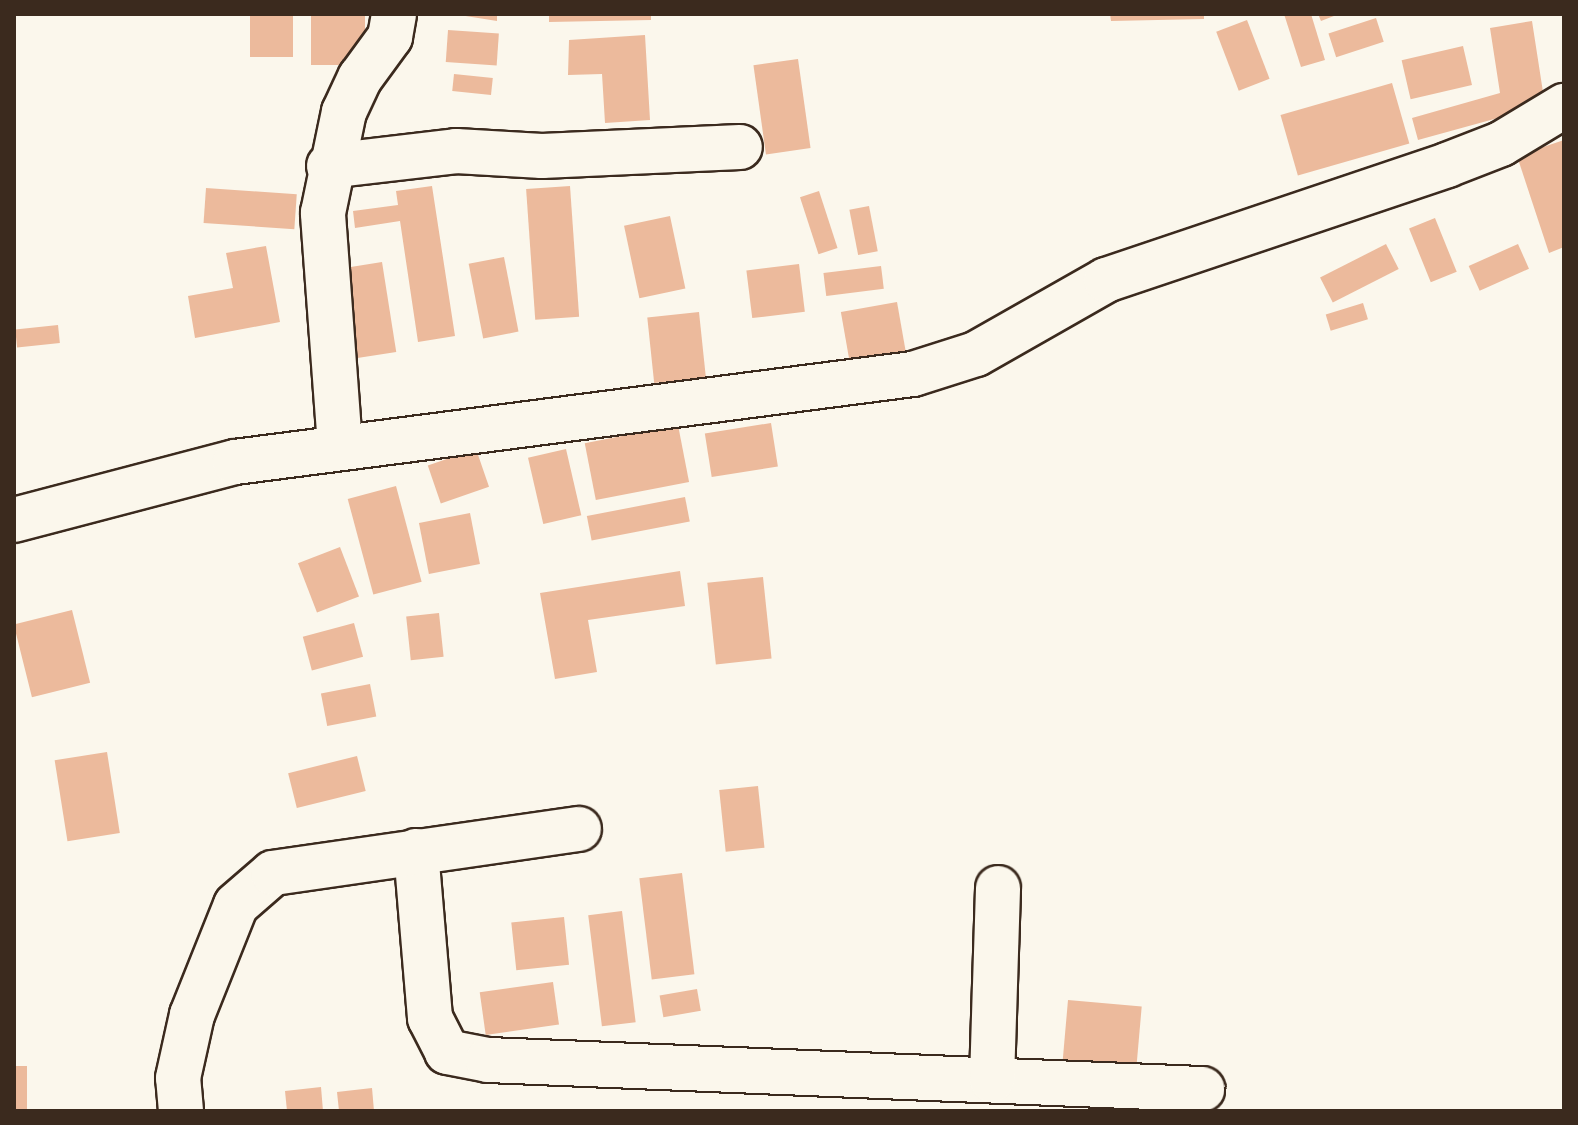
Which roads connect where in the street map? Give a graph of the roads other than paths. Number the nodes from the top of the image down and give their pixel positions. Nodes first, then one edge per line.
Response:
1 (394, 14) edge
2 (1564, 106) edge
3 (740, 147) dead end
4 (329, 166) junction
5 (340, 446) junction
6 (14, 520) edge
7 (579, 829) dead end
8 (416, 851) junction
9 (998, 888) dead end
10 (992, 1080) junction
11 (1202, 1089) dead end
12 (181, 1111) edge

1 - 4 street
2 - 5 street
3 - 4 street
4 - 5 street
5 - 6 street
7 - 8 street
8 - 10 street
8 - 12 street
9 - 10 street
10 - 11 street

